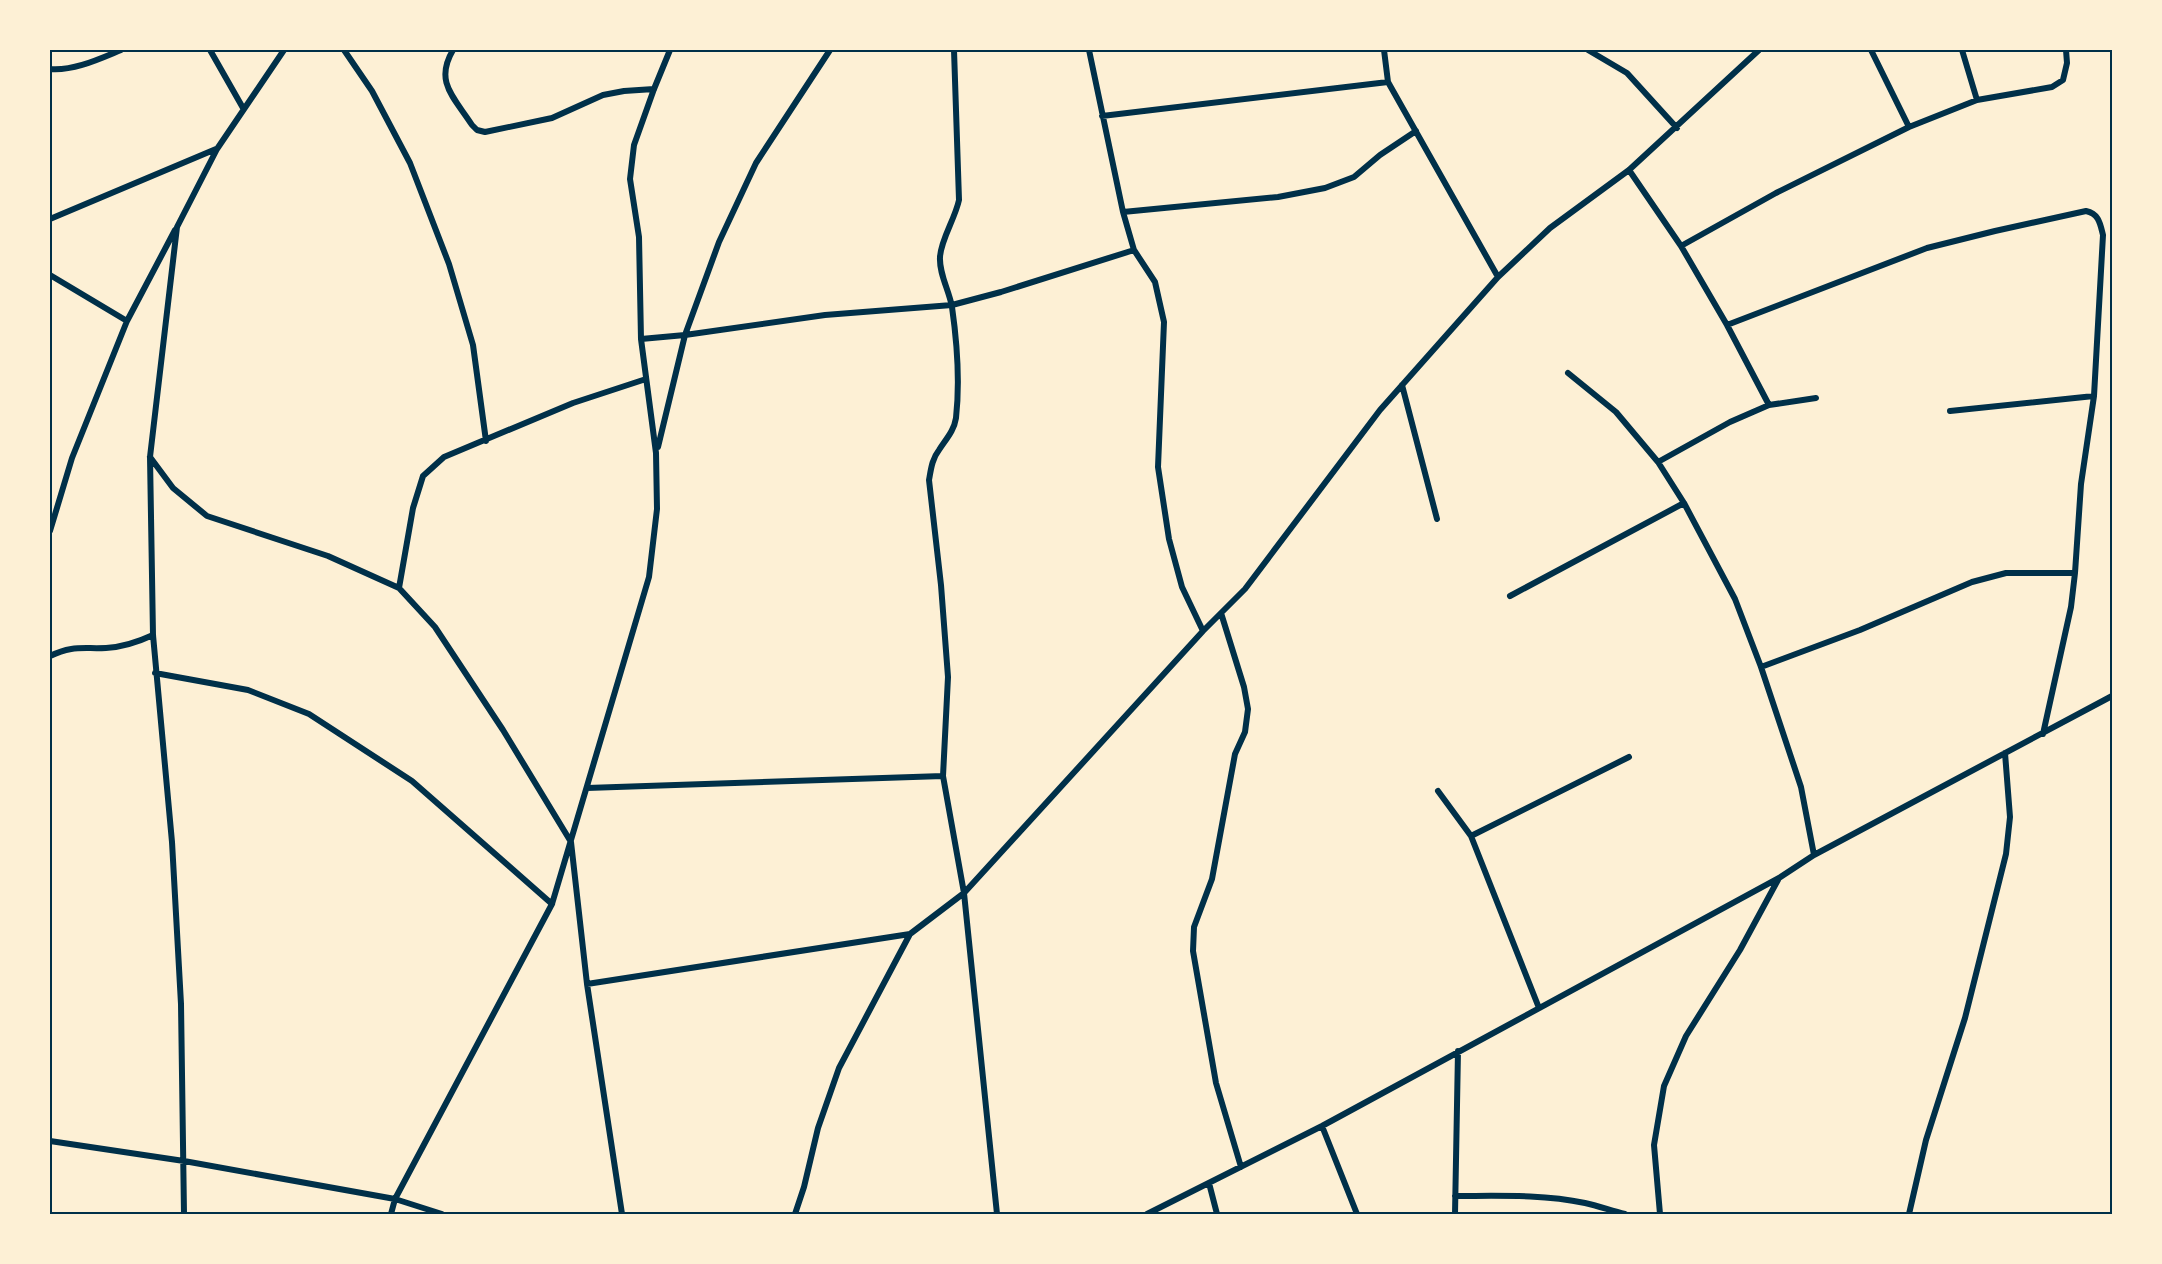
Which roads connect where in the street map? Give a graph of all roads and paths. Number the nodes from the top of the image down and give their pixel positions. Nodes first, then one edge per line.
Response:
1 (121, 50) edge
2 (210, 50) edge
3 (284, 50) edge
4 (344, 50) edge
5 (453, 50) edge
6 (670, 50) edge
7 (830, 50) edge
8 (954, 50) edge
9 (1089, 50) edge
10 (1384, 50) edge
11 (1588, 50) edge
12 (1759, 50) edge
13 (1871, 50) edge
14 (1962, 50) edge
15 (2066, 50) edge
16 (50, 69) edge
17 (1388, 82) junction
18 (654, 89) junction
19 (1977, 100) junction
20 (243, 108) junction
21 (1102, 116) junction
22 (1909, 127) junction
23 (1677, 128) junction
24 (1416, 131) junction
25 (217, 149) junction
26 (1629, 170) junction
27 (1123, 212) junction
28 (50, 219) edge
29 (177, 227) junction
30 (1681, 246) junction
31 (1134, 250) junction
32 (50, 275) edge
33 (1498, 277) junction
34 (952, 305) junction
35 (128, 321) junction
36 (1727, 325) junction
37 (685, 335) junction
38 (641, 339) junction
39 (1568, 373) dead end
40 (646, 379) junction
41 (1402, 385) junction
42 (2094, 396) junction
43 (1816, 398) dead end
44 (1769, 405) junction
45 (1950, 411) dead end
46 (486, 441) junction
47 (656, 453) junction
48 (150, 457) junction
49 (1658, 462) junction
50 (1684, 503) junction
51 (1437, 519) dead end
52 (50, 531) edge
53 (2075, 573) junction
54 (399, 588) junction
55 (1509, 596) dead end
56 (1221, 613) junction
57 (1203, 631) junction
58 (153, 635) junction
59 (50, 656) edge
60 (1761, 667) junction
61 (155, 673) junction
62 (2112, 696) edge
63 (2043, 734) junction
64 (2005, 753) junction
65 (1629, 757) dead end
66 (943, 776) junction
67 (587, 788) junction
68 (1438, 791) dead end
69 (1471, 836) junction
70 (571, 842) junction
71 (1814, 855) junction
72 (1779, 878) junction
73 (964, 893) junction
74 (552, 904) junction
75 (910, 934) junction
76 (587, 984) junction
77 (1539, 1008) junction
78 (1458, 1051) junction
79 (1322, 1126) junction
80 (50, 1141) edge
81 (184, 1161) junction
82 (1241, 1167) junction
83 (1209, 1183) junction
84 (1455, 1196) junction
85 (395, 1199) junction
86 (184, 1215) edge
87 (391, 1215) edge
88 (442, 1215) edge
89 (622, 1215) edge
90 (795, 1215) edge
91 (997, 1215) edge
92 (1146, 1215) edge
93 (1217, 1215) edge
94 (1357, 1215) edge
95 (1455, 1215) edge
96 (1625, 1215) edge
97 (1660, 1215) edge
98 (1909, 1215) edge

1 - 16 street
2 - 20 street
3 - 20 street
4 - 46 street
5 - 18 street
6 - 18 street
7 - 37 street
8 - 34 street
9 - 21 street
10 - 17 street
11 - 23 street
12 - 23 street
13 - 22 street
14 - 19 street
15 - 19 street
17 - 21 street
17 - 24 street
18 - 38 street
19 - 22 street
20 - 25 street
21 - 27 street
22 - 30 street
23 - 26 street
24 - 27 street
24 - 33 street
25 - 28 street
25 - 29 street
26 - 30 street
26 - 33 street
27 - 31 street
29 - 35 street
29 - 48 street
30 - 36 street
31 - 34 street
31 - 57 street
32 - 35 street
33 - 41 street
34 - 37 street
34 - 66 street
35 - 52 street
36 - 42 street
36 - 44 street
37 - 38 street
37 - 47 street
38 - 40 street
39 - 49 street
40 - 46 street
40 - 47 street
41 - 51 street
41 - 56 street
42 - 45 street
42 - 53 street
43 - 44 street
44 - 49 street
46 - 54 street
47 - 67 street
48 - 54 street
48 - 58 street
49 - 50 street
50 - 55 street
50 - 60 street
53 - 60 street
53 - 63 street
54 - 70 street
56 - 57 street
56 - 82 street
57 - 73 street
58 - 59 street
58 - 61 street
60 - 71 street
61 - 74 street
61 - 81 street
62 - 63 street
63 - 64 street
64 - 71 street
64 - 98 street
65 - 69 street
66 - 67 street
66 - 73 street
67 - 70 street
68 - 69 street
69 - 77 street
70 - 74 street
70 - 76 street
71 - 72 street
72 - 77 street
72 - 97 street
73 - 75 street
73 - 91 street
74 - 85 street
75 - 76 street
75 - 90 street
76 - 89 street
77 - 78 street
78 - 79 street
78 - 84 street
79 - 82 street
79 - 94 street
80 - 81 street
81 - 85 street
81 - 86 street
82 - 83 street
83 - 92 street
83 - 93 street
84 - 95 street
84 - 96 street
85 - 87 street
85 - 88 street

